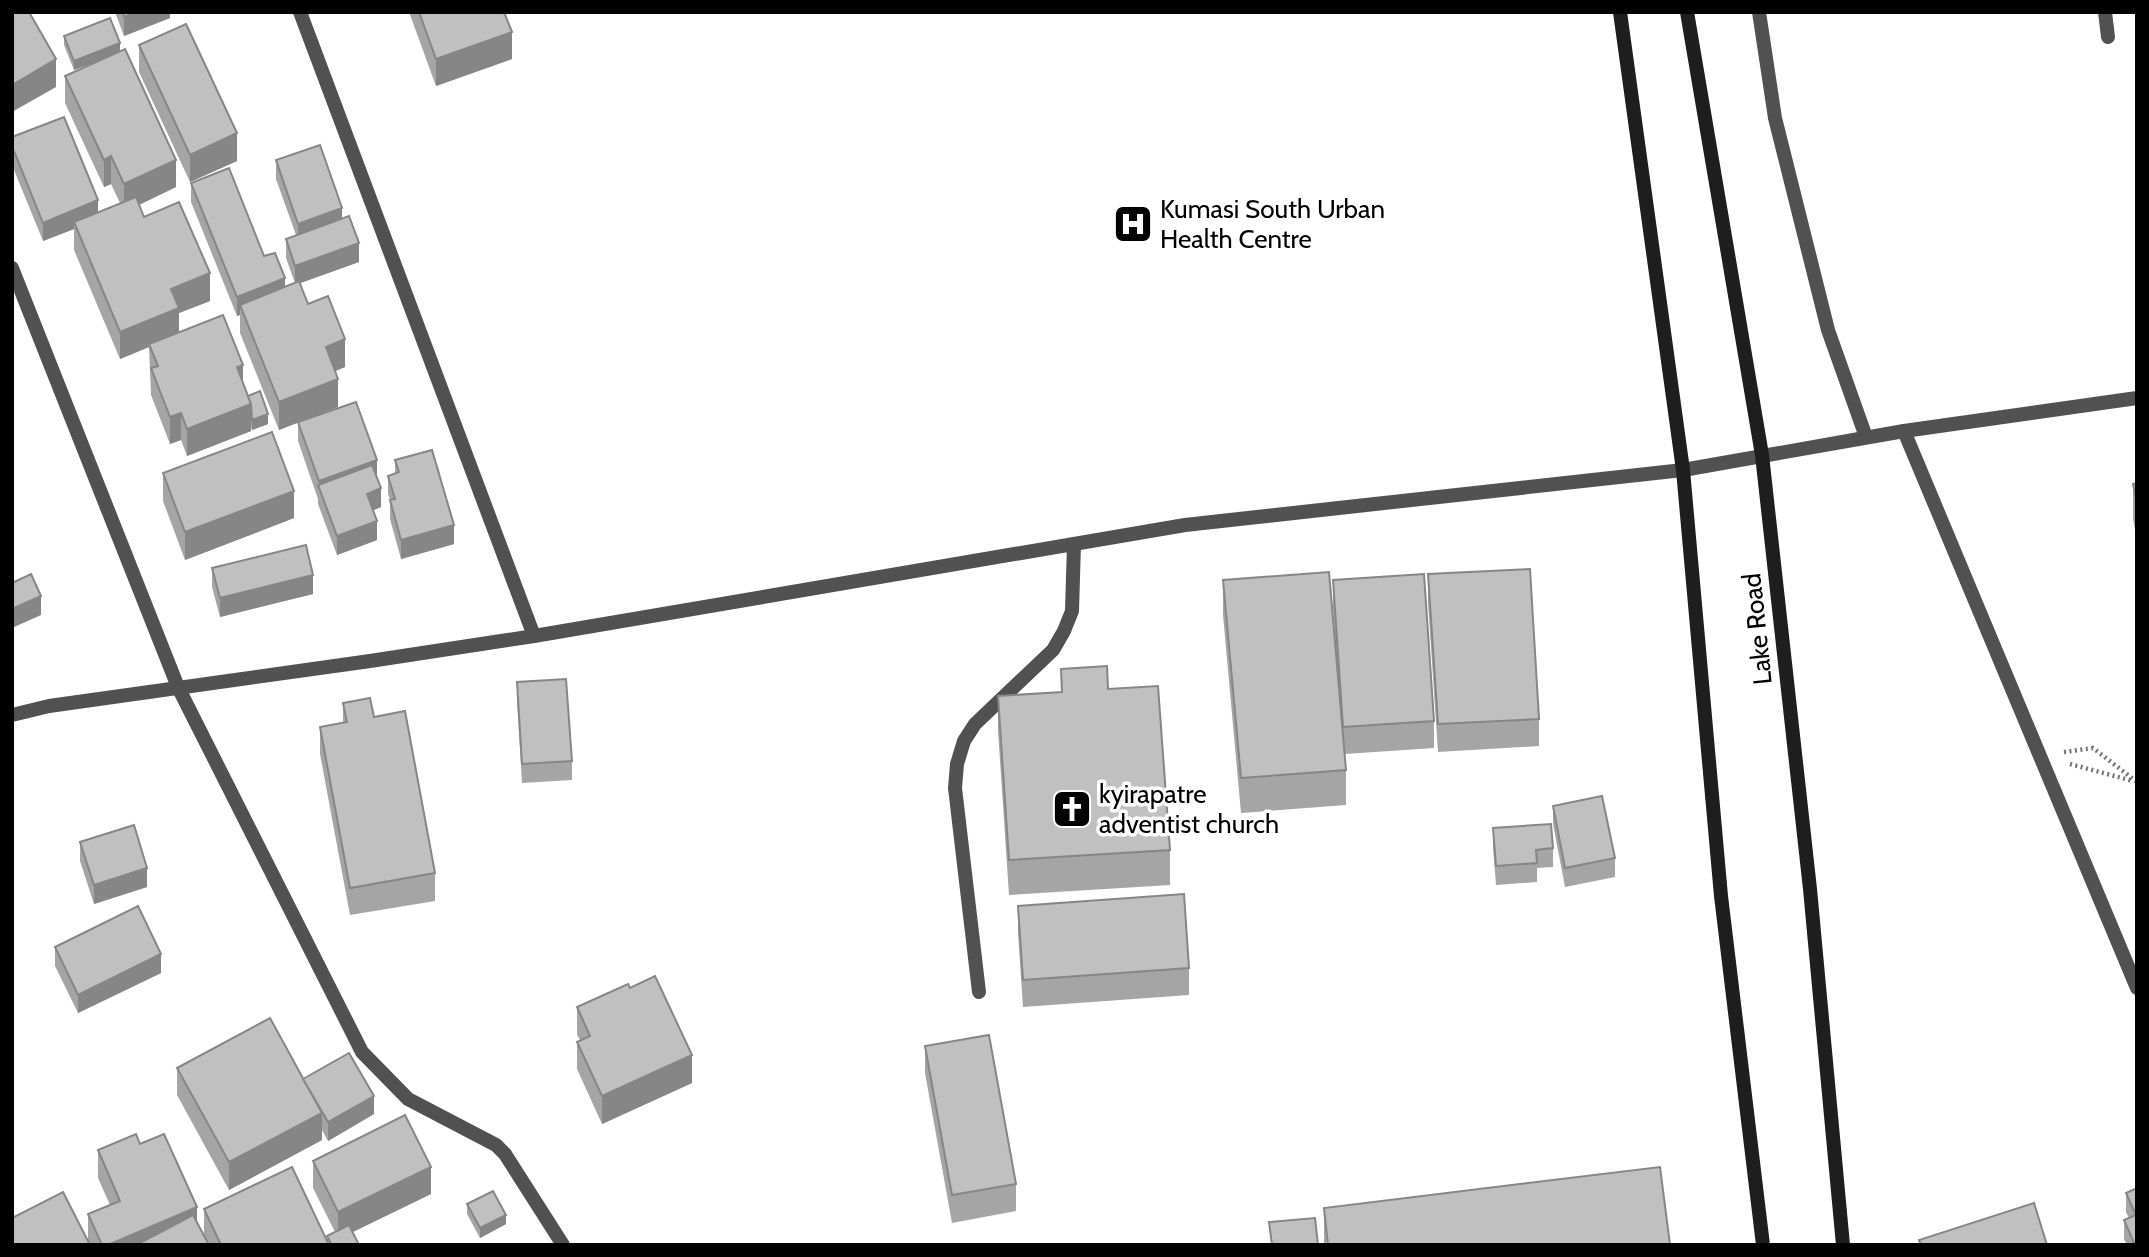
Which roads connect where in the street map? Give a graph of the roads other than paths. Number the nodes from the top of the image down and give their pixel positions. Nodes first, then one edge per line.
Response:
1 (300, 12) edge
2 (1620, 12) edge
3 (1687, 12) edge
4 (1759, 12) edge
5 (2105, 12) edge
6 (2108, 37) dead end
7 (12, 268) edge
8 (2137, 398) edge
9 (1904, 431) junction
10 (1866, 437) junction
11 (1762, 455) junction
12 (1683, 470) junction
13 (1074, 544) junction
14 (534, 636) junction
15 (178, 687) junction
16 (12, 715) edge
17 (2137, 988) edge
18 (979, 992) dead end
19 (563, 1245) edge
20 (1763, 1245) edge
21 (1843, 1245) edge

1 - 14 street
2 - 12 main road
3 - 11 main road, Lake Road
4 - 10 street
5 - 6 street
7 - 15 street
8 - 9 street
9 - 10 street
9 - 17 street
10 - 11 street
11 - 12 street
11 - 21 main road, Lake Road
12 - 13 street
12 - 20 main road
13 - 14 street
13 - 18 street
14 - 15 street
15 - 16 street
15 - 19 street

